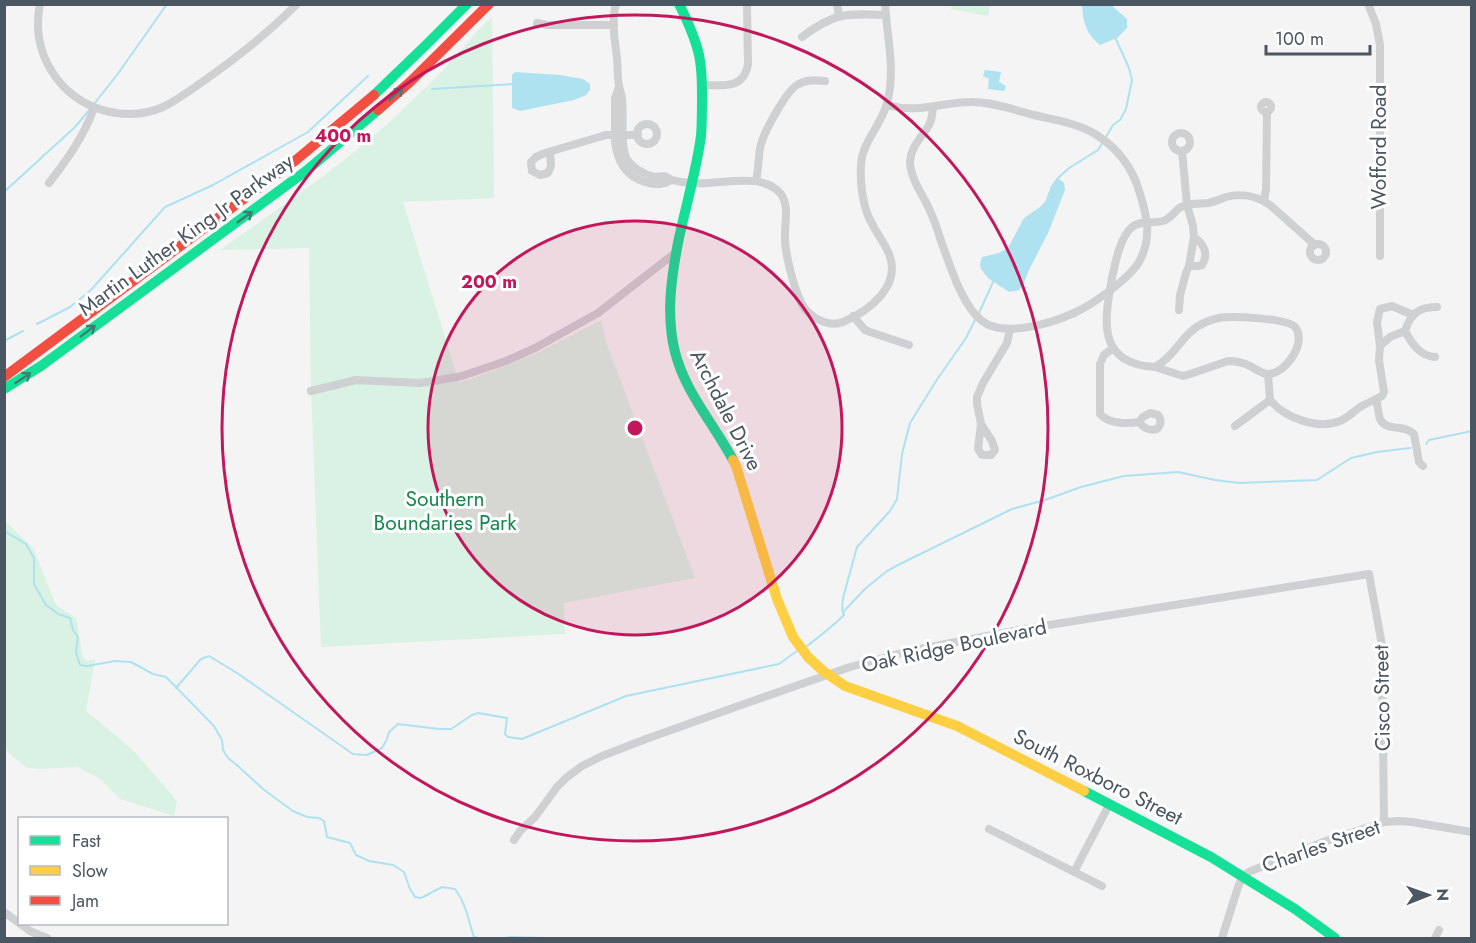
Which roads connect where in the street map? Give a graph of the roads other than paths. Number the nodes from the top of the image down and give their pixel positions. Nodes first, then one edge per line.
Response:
1 (40, 4) edge
2 (297, 4) edge
3 (467, 4) edge
4 (489, 4) edge
5 (616, 4) edge
6 (679, 4) edge
7 (747, 4) edge
8 (837, 4) edge
9 (885, 4) edge
10 (1368, 4) edge
11 (886, 15) junction
12 (839, 16) junction
13 (537, 23) dead end
14 (614, 25) junction
15 (801, 37) dead end
16 (825, 81) dead end
17 (702, 85) junction
18 (886, 105) junction
19 (94, 108) junction
20 (933, 108) junction
21 (1267, 112) dead end
22 (619, 135) junction
23 (638, 135) dead end
24 (1182, 151) dead end
25 (550, 152) dead end
26 (756, 181) junction
27 (49, 183) dead end
28 (692, 183) junction
29 (1264, 201) junction
30 (1187, 205) junction
31 (1148, 222) junction
32 (1194, 237) junction
33 (1315, 245) dead end
34 (675, 253) junction
35 (1380, 256) dead end
36 (1189, 266) junction
37 (1110, 289) junction
38 (1437, 307) dead end
39 (1179, 310) dead end
40 (1413, 315) junction
41 (853, 316) junction
42 (1010, 329) junction
43 (1406, 331) junction
44 (909, 345) dead end
45 (1380, 346) junction
46 (1113, 348) junction
47 (1435, 357) dead end
48 (1155, 368) junction
49 (1268, 374) junction
50 (4, 377) edge
51 (4, 389) edge
52 (311, 391) dead end
53 (1376, 399) junction
54 (1270, 400) junction
55 (1139, 422) dead end
56 (981, 424) dead end
57 (1235, 426) dead end
58 (1423, 466) dead end
59 (1369, 574) joint
60 (829, 675) junction
61 (1109, 805) junction
62 (1384, 822) junction
63 (989, 829) dead end
64 (1472, 832) edge
65 (514, 840) dead end
66 (1074, 872) junction
67 (1243, 875) junction
68 (1102, 886) dead end
69 (4, 912) edge
70 (18, 922) edge
71 (22, 925) edge
72 (1439, 930) dead end
73 (47, 939) edge
74 (1222, 939) edge
75 (1335, 939) edge
76 (1435, 939) edge

1 - 19 street
2 - 19 street
3 - 50 street, Martin Luther King Jr Parkway
51 -> 4 street, Martin Luther King Jr Parkway
5 - 14 street
6 - 17 street, Archdale Drive
7 - 17 street
8 - 12 street
9 - 11 street
10 - 35 street, Wofford Road
11 - 12 street
11 - 18 street
12 - 15 street
13 - 14 street
14 - 22 street
16 - 26 street
17 - 28 street, Archdale Drive
18 - 20 street
18 - 41 street
19 - 27 street
20 - 31 street
20 - 42 street
21 - 29 street
22 - 23 street
22 - 25 street
22 - 28 street
24 - 30 street
26 - 28 street
26 - 41 street
28 - 34 street, Archdale Drive
29 - 30 street
29 - 33 street
30 - 31 street
30 - 32 street
31 - 37 street
31 - 37 street
32 - 36 street
32 - 36 street
34 - 52 street
34 - 60 street, Archdale Drive
36 - 39 street
37 - 42 street
37 - 46 street
38 - 40 street
40 - 43 street
40 - 45 street
41 - 44 street
42 - 56 street
43 - 45 street
43 - 47 street
45 - 53 street
46 - 48 street
46 - 55 street
48 - 49 street
48 - 49 street
49 - 54 street
53 - 54 street
53 - 58 street
54 - 57 street
59 - 60 street, Oak Ridge Boulevard
59 - 62 street, Cisco Street
60 - 61 street, South Roxboro Street
60 - 65 street, Oak Ridge Boulevard
61 - 66 street
61 - 67 street, South Roxboro Street
62 - 64 street, Charles Street
62 - 67 street, Charles Street
63 - 66 street
66 - 68 street
67 - 74 street
67 - 75 street, South Roxboro Street
69 - 70 street
71 - 73 street
72 - 76 street

